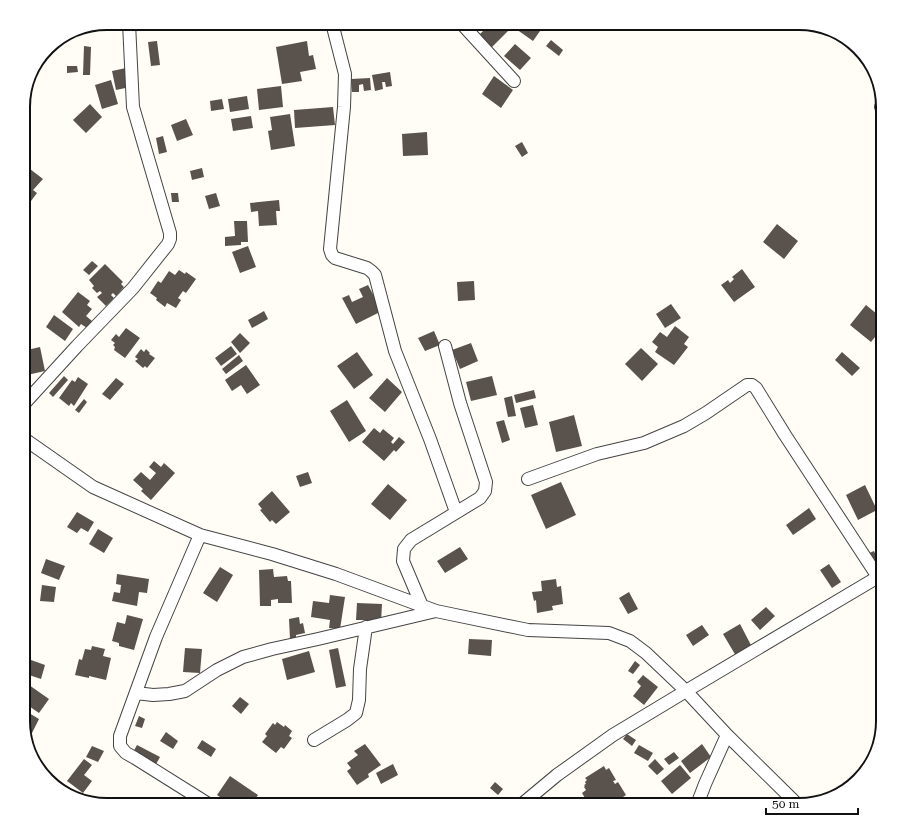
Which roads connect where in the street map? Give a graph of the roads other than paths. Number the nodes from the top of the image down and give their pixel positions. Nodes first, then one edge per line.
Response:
1 (129, 30) edge
2 (334, 30) edge
3 (467, 30) edge
4 (514, 81) dead end
5 (445, 346) dead end
6 (30, 396) edge
7 (30, 443) edge
8 (528, 479) dead end
9 (456, 512) junction
10 (200, 535) junction
11 (876, 569) edge
12 (876, 579) edge
13 (422, 606) junction
14 (436, 610) junction
15 (366, 627) junction
16 (686, 691) junction
17 (136, 693) junction
18 (727, 735) junction
19 (314, 740) dead end
20 (199, 798) edge
21 (529, 798) edge
22 (700, 798) edge
23 (791, 798) edge

1 - 6 street
2 - 9 street
3 - 4 street
5 - 9 street
7 - 10 street
8 - 11 street
9 - 13 street
10 - 13 street
10 - 17 street
12 - 16 street
13 - 14 street
14 - 15 street
14 - 16 street
15 - 17 street
15 - 19 street
16 - 18 street
16 - 21 street
17 - 20 street
18 - 22 street
18 - 23 street

